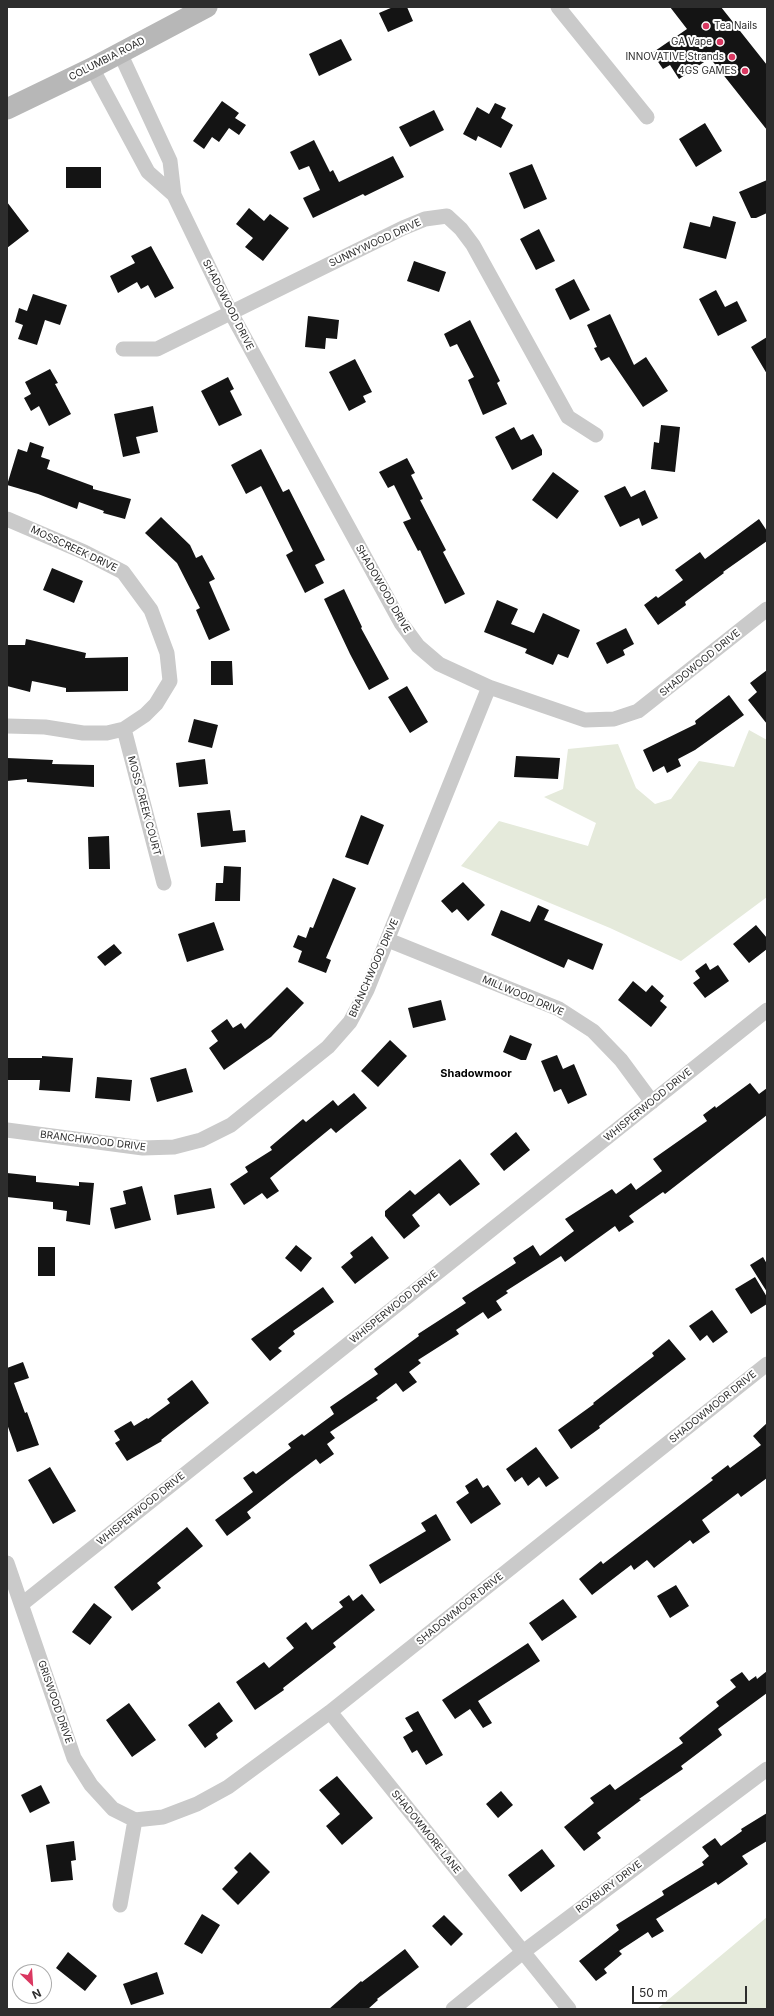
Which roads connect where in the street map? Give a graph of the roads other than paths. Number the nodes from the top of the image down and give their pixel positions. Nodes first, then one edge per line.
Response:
1 (207, 7) edge
2 (558, 7) edge
3 (120, 53) junction
4 (92, 68) junction
5 (7, 109) edge
6 (647, 117) dead end
7 (174, 196) junction
8 (231, 313) junction
9 (123, 349) dead end
10 (596, 436) dead end
11 (7, 519) edge
12 (767, 609) edge
13 (489, 687) junction
14 (7, 726) edge
15 (124, 729) junction
16 (164, 883) dead end
17 (388, 940) junction
18 (767, 1010) edge
19 (652, 1102) junction
20 (7, 1130) edge
21 (767, 1364) edge
22 (7, 1563) edge
23 (22, 1604) junction
24 (330, 1712) junction
25 (767, 1769) edge
26 (135, 1820) junction
27 (120, 1905) dead end
28 (523, 1952) junction
29 (453, 2009) edge
30 (569, 2009) edge

1 - 3 main road, COLUMBIA ROAD
2 - 6 street
3 - 4 main road, COLUMBIA ROAD
3 - 7 street, SHADOWOOD DRIVE
4 - 5 main road, COLUMBIA ROAD
4 - 7 street, SHADOWOOD DRIVE
7 - 8 street, SHADOWOOD DRIVE
8 - 9 street, SUNNYWOOD DRIVE
8 - 10 street, SUNNYWOOD DRIVE
8 - 13 street, SHADOWOOD DRIVE
11 - 15 street, MOSSCREEK DRIVE
12 - 13 street, SHADOWOOD DRIVE
13 - 17 street, BRANCHWOOD DRIVE
14 - 15 street, MOSSCREEK DRIVE
15 - 16 street, MOSS CREEK COURT
17 - 19 street, MILLWOOD DRIVE
17 - 20 street, BRANCHWOOD DRIVE
18 - 19 street, WHISPERWOOD DRIVE
19 - 23 street, WHISPERWOOD DRIVE
21 - 24 street, SHADOWMOOR DRIVE
22 - 23 street, GRISWOOD DRIVE
23 - 26 street, GRISWOOD DRIVE
24 - 26 street, SHADOWMOOR DRIVE
24 - 28 street, SHADOWMORE LANE
25 - 28 street, ROXBURY DRIVE
26 - 27 street
28 - 29 street, ROXBURY DRIVE
28 - 30 street, SHADOWMORE LANE

